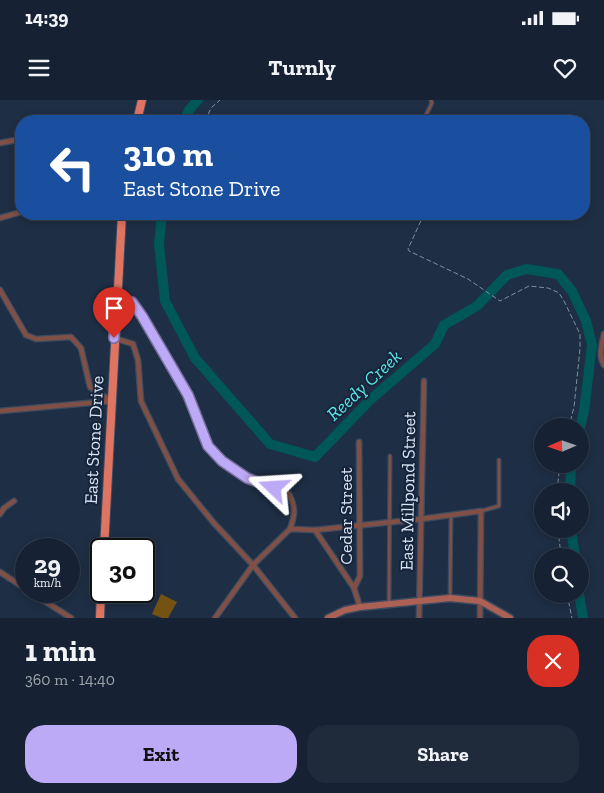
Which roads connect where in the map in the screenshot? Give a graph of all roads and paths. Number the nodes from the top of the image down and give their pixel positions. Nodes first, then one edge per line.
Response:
1 (142, 100) edge
2 (220, 100) edge
3 (431, 100) edge
4 (138, 115) edge
5 (208, 115) edge
6 (426, 115) edge
7 (15, 140) edge
8 (0, 143) edge
9 (15, 214) edge
10 (0, 218) edge
11 (122, 220) edge
12 (421, 220) edge
13 (0, 290) edge
14 (116, 298) junction
15 (604, 334) edge
16 (114, 338) junction
17 (604, 365) edge
18 (424, 381) dead end
19 (111, 401) junction
20 (0, 411) edge
21 (571, 418) edge
22 (360, 442) dead end
23 (390, 456) dead end
24 (499, 460) dead end
25 (14, 501) dead end
26 (481, 511) junction
27 (0, 514) edge
28 (452, 515) junction
29 (422, 519) junction
30 (389, 522) junction
31 (359, 525) junction
32 (290, 529) junction
33 (315, 530) junction
34 (105, 538) edge
35 (253, 565) junction
36 (0, 572) edge
37 (15, 582) edge
38 (354, 588) junction
39 (450, 598) junction
40 (419, 602) junction
41 (480, 602) junction
42 (48, 603) edge
43 (101, 603) edge
44 (569, 603) edge
45 (389, 604) junction
46 (360, 607) junction
47 (71, 618) edge
48 (100, 618) edge
49 (215, 618) edge
50 (295, 618) edge
51 (328, 618) edge
52 (419, 618) edge
53 (480, 618) edge
54 (510, 618) edge
55 (572, 618) edge

1 - 4 highway
2 - 5 path
3 - 6 lane
7 - 8 street
9 - 10 street
11 - 14 highway, East Stone Drive
12 - 21 path
13 - 19 street
14 - 16 highway, East Stone Drive
14 - 32 street
15 - 17 street
16 - 19 highway, East Stone Drive
16 - 35 street
18 - 29 street, East Millpond Street
19 - 20 street
19 - 34 highway, East Stone Drive
22 - 31 street, Cedar Street
23 - 30 lane
24 - 26 lane
25 - 27 street
26 - 28 street
26 - 41 street
28 - 29 street
28 - 39 lane
29 - 30 street
29 - 40 street, East Millpond Street
30 - 31 street
30 - 45 lane
31 - 33 street
31 - 38 street, Cedar Street
32 - 33 street
32 - 35 street
33 - 38 street
35 - 49 street
35 - 50 street
36 - 37 street
38 - 46 street
39 - 40 main road
39 - 41 main road
40 - 45 main road
40 - 52 street, East Millpond Street
41 - 53 street
41 - 54 main road
42 - 47 street
43 - 48 highway
44 - 55 path
45 - 46 main road
46 - 51 main road

